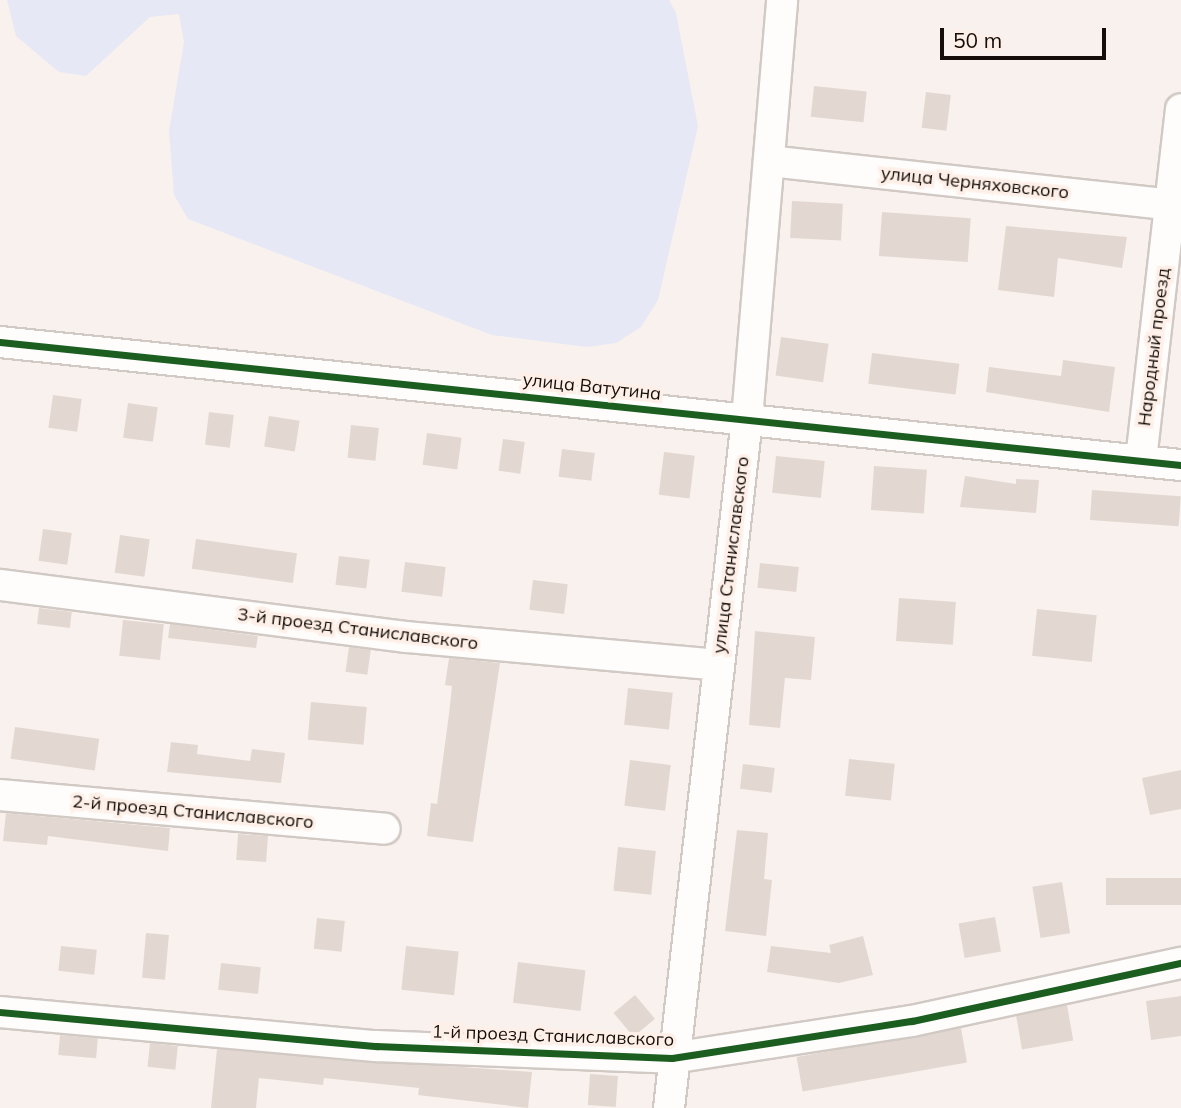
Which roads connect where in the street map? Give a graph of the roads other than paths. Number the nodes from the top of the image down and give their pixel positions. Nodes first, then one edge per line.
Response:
1 (782, 0) edge
2 (1181, 110) edge
3 (769, 161) junction
4 (1176, 205) edge
5 (0, 342) edge
6 (747, 419) junction
7 (1140, 460) junction
8 (1181, 465) edge
9 (0, 585) edge
10 (718, 664) junction
11 (0, 795) edge
12 (385, 829) dead end
13 (1181, 963) edge
14 (0, 1012) edge
15 (672, 1058) junction
16 (669, 1108) edge

1 - 3 street, улица Станиславского
2 - 4 street, Народный проезд
3 - 4 street, улица Черняховского
3 - 6 street, улица Станиславского
4 - 7 street, Народный проезд
5 - 6 street, улица Ватутина
6 - 7 street, улица Ватутина
6 - 10 street, улица Станиславского
7 - 8 street, улица Ватутина
9 - 10 street, 3-й проезд Станиславского
10 - 15 street, улица Станиславского
11 - 12 street, 2-й проезд Станиславского
13 - 15 street, 1-й проезд Станиславского
14 - 15 street, 1-й проезд Станиславского
15 - 16 street, улица Станиславского

